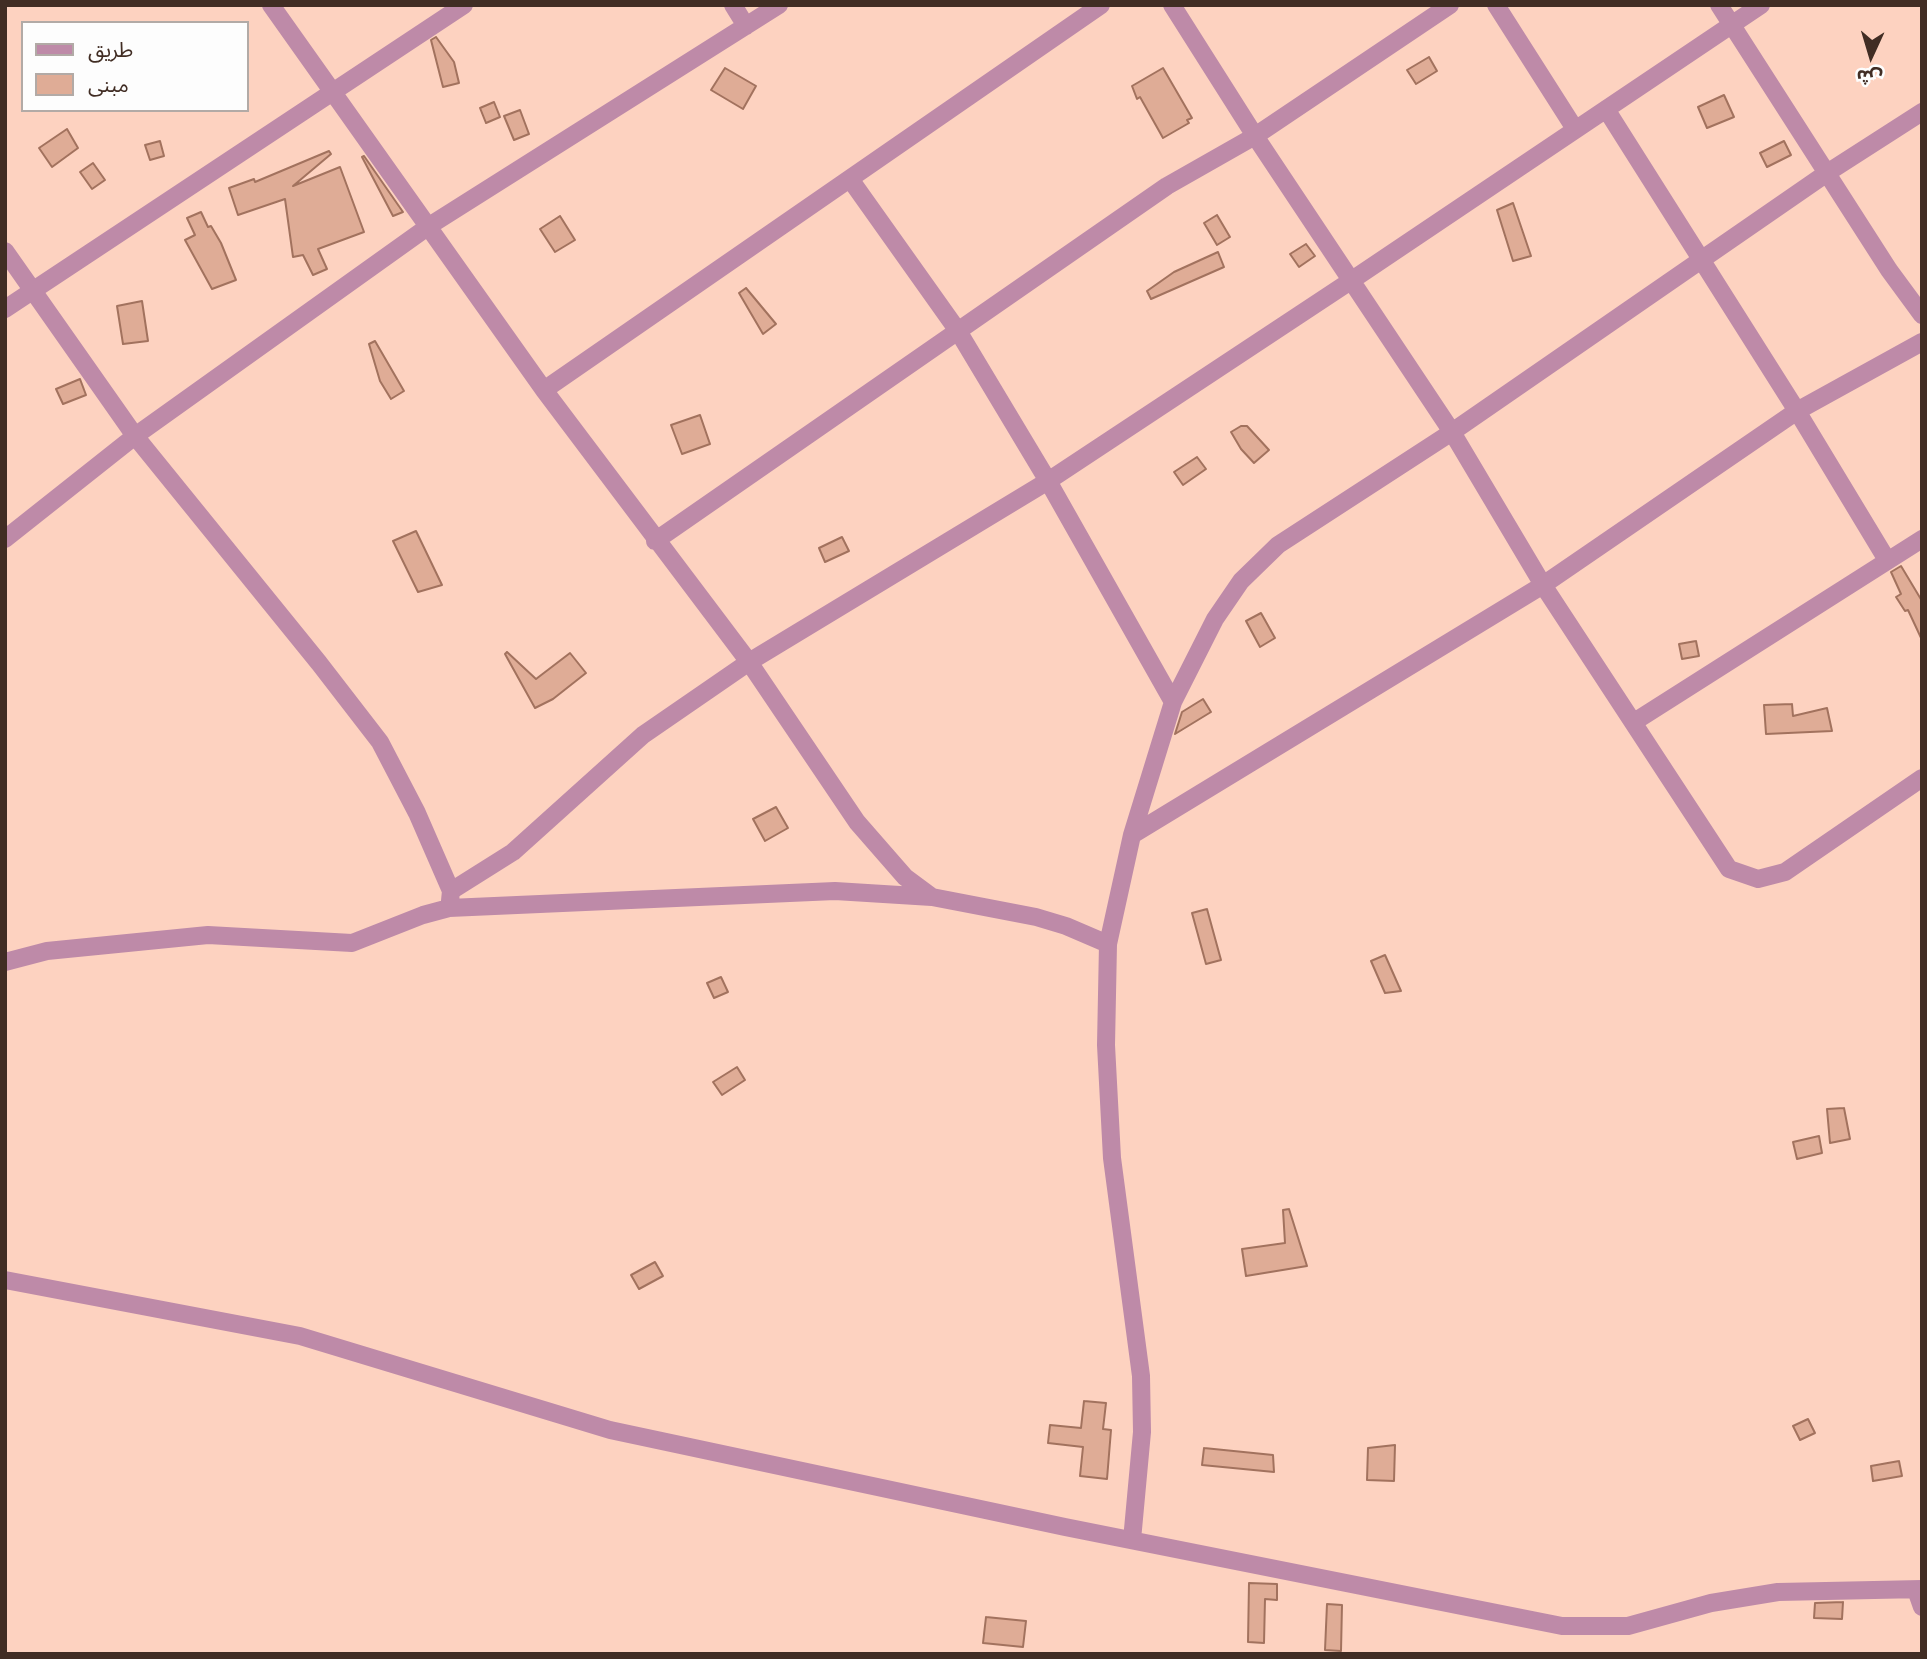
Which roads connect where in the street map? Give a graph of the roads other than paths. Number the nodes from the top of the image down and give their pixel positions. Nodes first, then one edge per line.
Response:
1 (271, 5) edge
2 (464, 5) edge
3 (733, 5) edge
4 (779, 5) edge
5 (1101, 5) edge
6 (1172, 5) edge
7 (1450, 5) edge
8 (1496, 5) edge
9 (1719, 5) edge
10 (1761, 5) edge
11 (1731, 24) junction
12 (746, 26) junction
13 (334, 93) junction
14 (1606, 109) junction
15 (1922, 112) edge
16 (1575, 129) junction
17 (1255, 136) junction
18 (1827, 173) junction
19 (850, 179) junction
20 (429, 226) junction
21 (5, 251) edge
22 (1701, 260) junction
23 (1352, 280) junction
24 (32, 292) junction
25 (5, 309) edge
26 (1922, 315) edge
27 (958, 331) junction
28 (1922, 342) edge
29 (544, 390) junction
30 (1797, 411) junction
31 (1452, 432) junction
32 (135, 436) junction
33 (1048, 481) junction
34 (1922, 539) edge
35 (5, 540) edge
36 (655, 541) junction
37 (1887, 560) junction
38 (1543, 585) junction
39 (749, 662) junction
40 (1173, 702) junction
41 (1634, 722) junction
42 (1922, 778) edge
43 (1132, 835) junction
44 (932, 897) junction
45 (450, 900) junction
46 (1108, 944) junction
47 (5, 962) edge
48 (5, 1280) edge
49 (1132, 1540) junction
50 (1920, 1595) edge

1 - 13 street
2 - 13 street
3 - 12 street
4 - 12 street
5 - 19 street
6 - 17 street
7 - 17 street
8 - 16 street
9 - 11 street
10 - 11 street
11 - 14 street
11 - 18 street
12 - 20 street
13 - 20 street
13 - 24 street
14 - 16 street
14 - 22 street
15 - 18 street
16 - 23 street
17 - 23 street
17 - 27 street
18 - 22 street
18 - 26 street
19 - 27 street
19 - 29 street
20 - 29 street
20 - 32 street
21 - 24 street
22 - 30 street
22 - 31 street
23 - 31 street
23 - 33 street
24 - 25 street
24 - 32 street
27 - 33 street
27 - 36 street
28 - 30 street
29 - 36 street
30 - 37 street
30 - 38 street
31 - 38 street
31 - 40 street
32 - 35 street
32 - 45 street
33 - 39 street
33 - 40 street
34 - 37 street
36 - 39 street
37 - 41 street
38 - 41 street
38 - 43 street
39 - 44 street
39 - 45 street
40 - 43 street
41 - 42 street
43 - 46 street
44 - 45 street
44 - 46 street
45 - 47 street
46 - 49 street
48 - 49 street
49 - 50 street

